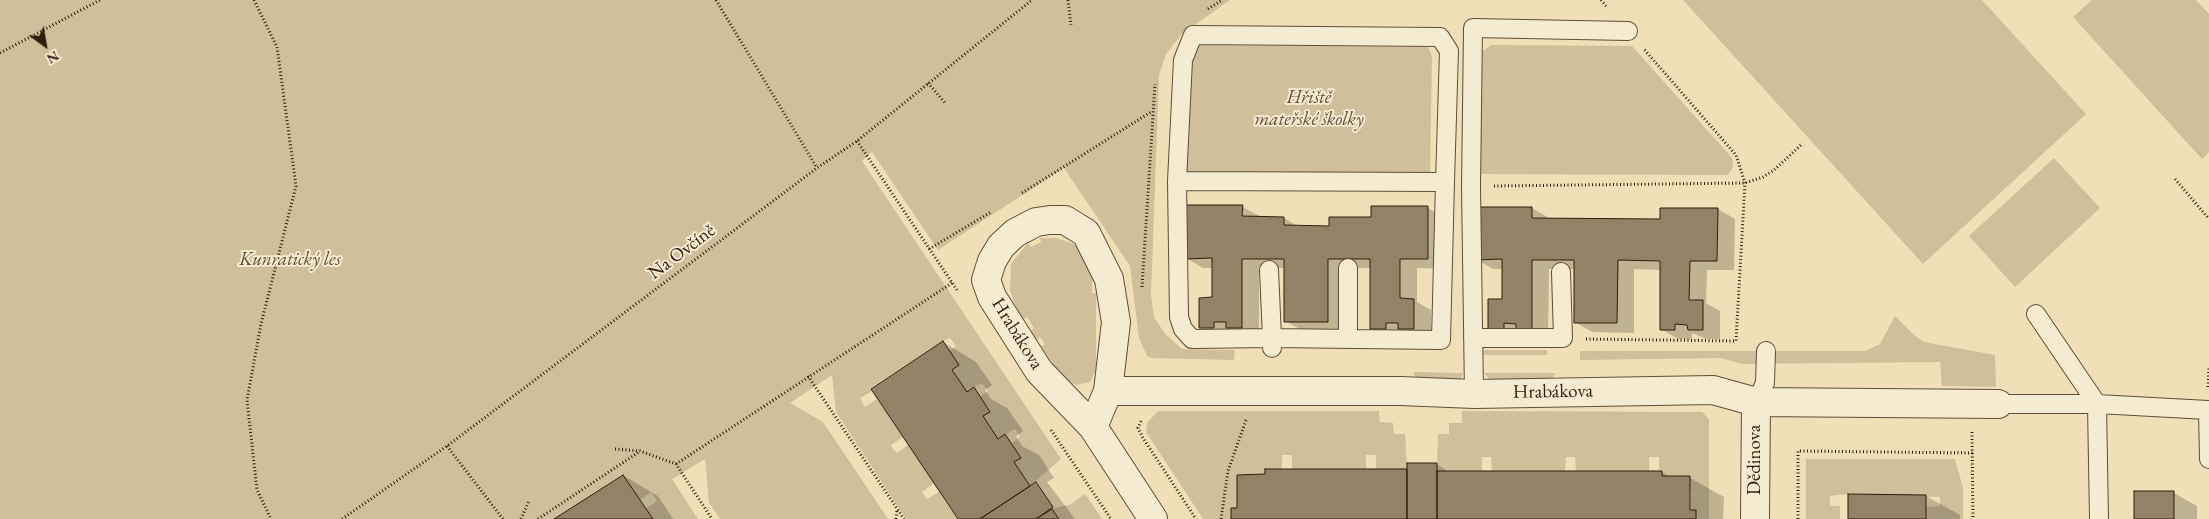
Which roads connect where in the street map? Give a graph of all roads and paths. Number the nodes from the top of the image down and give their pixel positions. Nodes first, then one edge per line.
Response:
1 (100, 0) edge
2 (254, 0) edge
3 (716, 0) edge
4 (1032, 0) edge
5 (1068, 0) edge
6 (1601, 0) edge
7 (1071, 25) dead end
8 (1628, 31) junction
9 (0, 53) edge
10 (928, 83) junction
11 (946, 104) dead end
12 (1151, 112) dead end
13 (1131, 120) dead end
14 (1137, 121) junction
15 (857, 141) junction
16 (1801, 145) dead end
17 (817, 168) junction
18 (2175, 179) dead end
19 (1177, 181) junction
20 (1444, 182) junction
21 (1745, 183) junction
22 (1471, 186) junction
23 (1014, 198) dead end
24 (997, 208) dead end
25 (2209, 219) edge
26 (929, 250) junction
27 (1348, 268) dead end
28 (1269, 270) dead end
29 (1561, 272) dead end
30 (2036, 314) dead end
31 (1473, 338) junction
32 (1563, 338) junction
33 (1348, 339) junction
34 (1272, 343) junction
35 (1766, 351) dead end
36 (808, 376) junction
37 (1108, 391) junction
38 (1474, 394) junction
39 (1756, 402) junction
40 (1985, 403) junction
41 (2097, 404) junction
42 (1248, 414) dead end
43 (1143, 417) dead end
44 (1093, 426) junction
45 (447, 446) junction
46 (615, 449) dead end
47 (640, 451) junction
48 (1973, 453) junction
49 (2209, 459) edge
50 (676, 464) junction
51 (528, 501) dead end
52 (897, 509) junction
53 (271, 519) edge
54 (342, 519) edge
55 (503, 519) edge
56 (521, 519) edge
57 (538, 519) edge
58 (712, 519) edge
59 (896, 519) edge
60 (904, 519) edge
61 (1153, 519) edge
62 (1196, 519) edge
63 (1221, 519) edge
64 (1756, 519) edge
65 (1798, 519) edge
66 (1973, 519) edge
67 (2099, 519) edge

1 - 9 path
2 - 53 path
3 - 17 path
4 - 10 path, Na Ovčíně
5 - 7 path
6 - 8 path
8 - 21 path
8 - 22 lane
10 - 11 path
10 - 15 path, Na Ovčíně
12 - 14 path
13 - 14 path
14 - 23 path
15 - 17 path, Na Ovčíně
15 - 26 path
16 - 21 path
17 - 45 path, Na Ovčíně
18 - 25 path
19 - 20 lane
19 - 20 lane
19 - 34 lane
20 - 33 lane
21 - 22 path
21 - 32 path
22 - 31 lane
24 - 26 path
26 - 36 path
27 - 33 lane
28 - 34 lane
29 - 32 lane
30 - 41 lane
31 - 32 lane
31 - 38 lane
33 - 34 lane
35 - 39 lane
36 - 50 path
36 - 52 path
37 - 38 street, Hrabákova
37 - 44 street, Hrabákova
37 - 44 street, Hrabákova
38 - 39 street, Hrabákova
39 - 40 street, Hrabákova
39 - 64 street, Dědinova
40 - 41 lane
40 - 48 path
41 - 49 lane
41 - 67 lane
42 - 63 path
43 - 62 path
44 - 61 street, Hrabákova
45 - 54 path, Na Ovčíně
45 - 55 path
46 - 47 path
47 - 50 path
47 - 57 path
48 - 65 path
48 - 66 path
50 - 58 path
51 - 56 path
52 - 59 path
52 - 60 path

